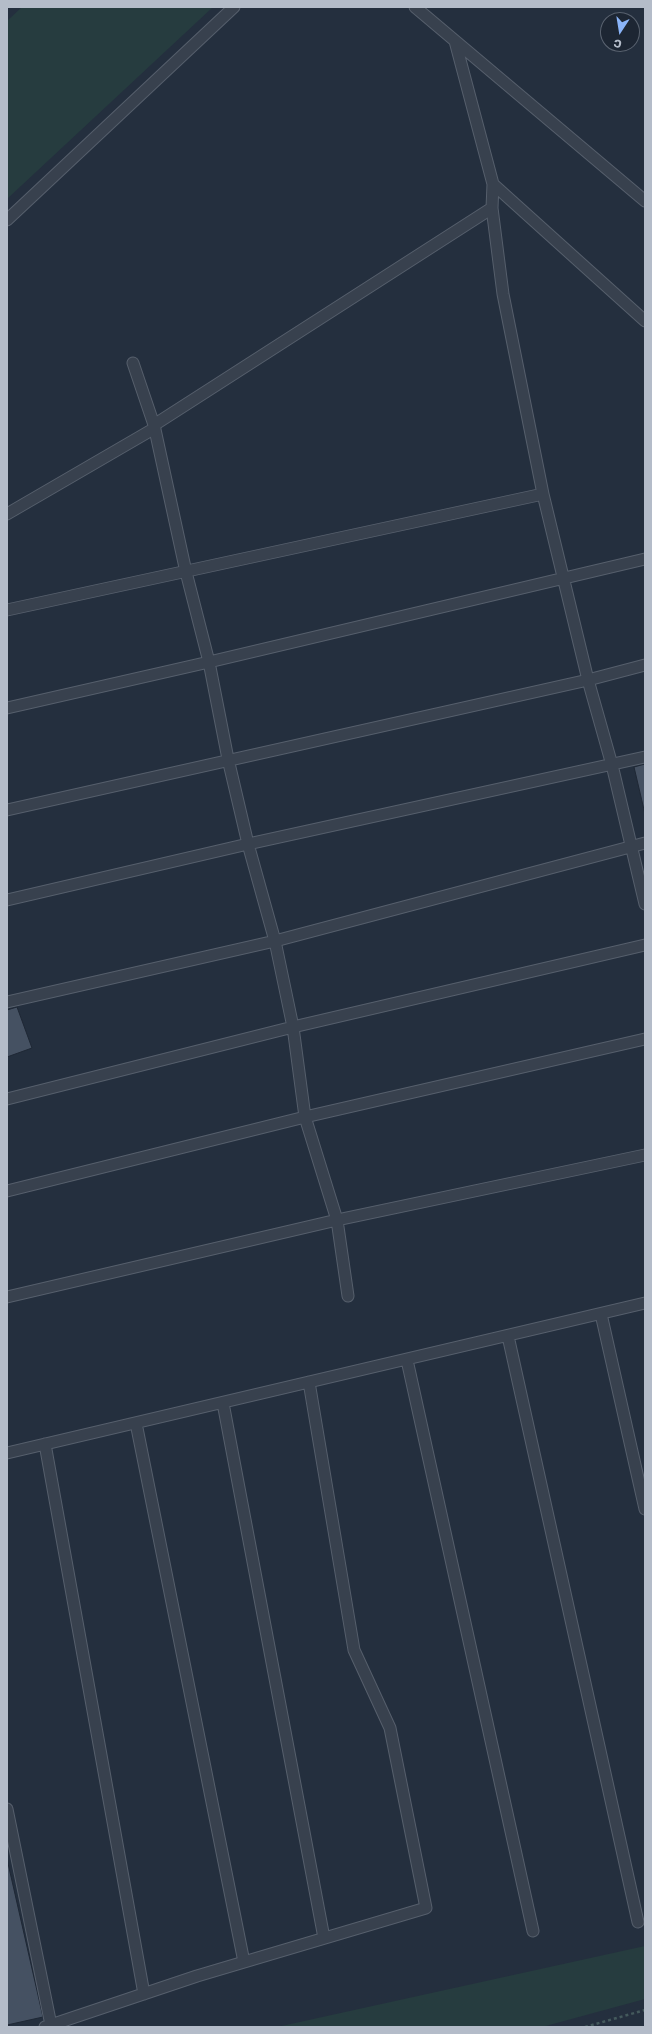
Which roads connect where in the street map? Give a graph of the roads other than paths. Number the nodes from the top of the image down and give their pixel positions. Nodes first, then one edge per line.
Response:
1 (234, 7) edge
2 (415, 7) edge
3 (455, 41) junction
4 (493, 184) junction
5 (645, 201) edge
6 (492, 208) junction
7 (7, 220) edge
8 (645, 321) edge
9 (134, 363) dead end
10 (154, 426) junction
11 (543, 494) junction
12 (7, 514) edge
13 (645, 559) edge
14 (186, 572) junction
15 (565, 579) junction
16 (7, 610) edge
17 (208, 662) junction
18 (645, 665) edge
19 (588, 680) junction
20 (7, 708) edge
21 (645, 756) edge
22 (228, 759) junction
23 (612, 765) junction
24 (7, 810) edge
25 (645, 843) edge
26 (248, 844) junction
27 (630, 847) junction
28 (7, 900) edge
29 (645, 904) edge
30 (275, 941) junction
31 (645, 945) edge
32 (7, 1002) edge
33 (293, 1027) junction
34 (645, 1039) edge
35 (7, 1099) edge
36 (305, 1117) junction
37 (645, 1155) edge
38 (7, 1191) edge
39 (337, 1220) junction
40 (348, 1296) dead end
41 (7, 1297) edge
42 (645, 1303) edge
43 (601, 1314) junction
44 (508, 1336) junction
45 (407, 1360) junction
46 (309, 1382) junction
47 (223, 1403) junction
48 (136, 1423) junction
49 (46, 1444) junction
50 (7, 1453) edge
51 (645, 1509) edge
52 (7, 1809) edge
53 (638, 1922) dead end
54 (533, 1931) dead end
55 (324, 1938) junction
56 (244, 1962) junction
57 (144, 1994) junction
58 (48, 2026) edge

1 - 7 lane
2 - 3 lane
3 - 4 lane
3 - 5 lane
4 - 6 lane
4 - 8 lane
6 - 10 lane
6 - 11 lane
9 - 10 lane
10 - 12 lane
10 - 14 lane
11 - 14 lane
11 - 15 lane
13 - 15 lane
14 - 16 lane
14 - 17 lane
15 - 17 lane
15 - 19 lane
17 - 20 lane
17 - 22 lane
18 - 19 lane
19 - 22 lane
19 - 23 lane
21 - 23 lane
22 - 24 lane
22 - 26 lane
23 - 26 lane
23 - 27 lane
25 - 27 lane
26 - 28 lane
26 - 30 lane
27 - 29 lane
27 - 30 lane
30 - 32 lane
30 - 33 lane
31 - 33 lane
33 - 35 lane
33 - 36 lane
34 - 36 lane
36 - 38 lane
36 - 39 lane
37 - 39 lane
39 - 40 lane
39 - 41 lane
42 - 43 lane
43 - 44 lane
43 - 51 lane
44 - 45 lane
44 - 53 lane
45 - 46 lane
45 - 54 lane
46 - 47 lane
46 - 55 lane
47 - 48 lane
47 - 55 lane
48 - 49 lane
48 - 56 lane
49 - 50 lane
49 - 57 lane
52 - 58 lane
55 - 56 lane
56 - 57 lane
57 - 58 lane

